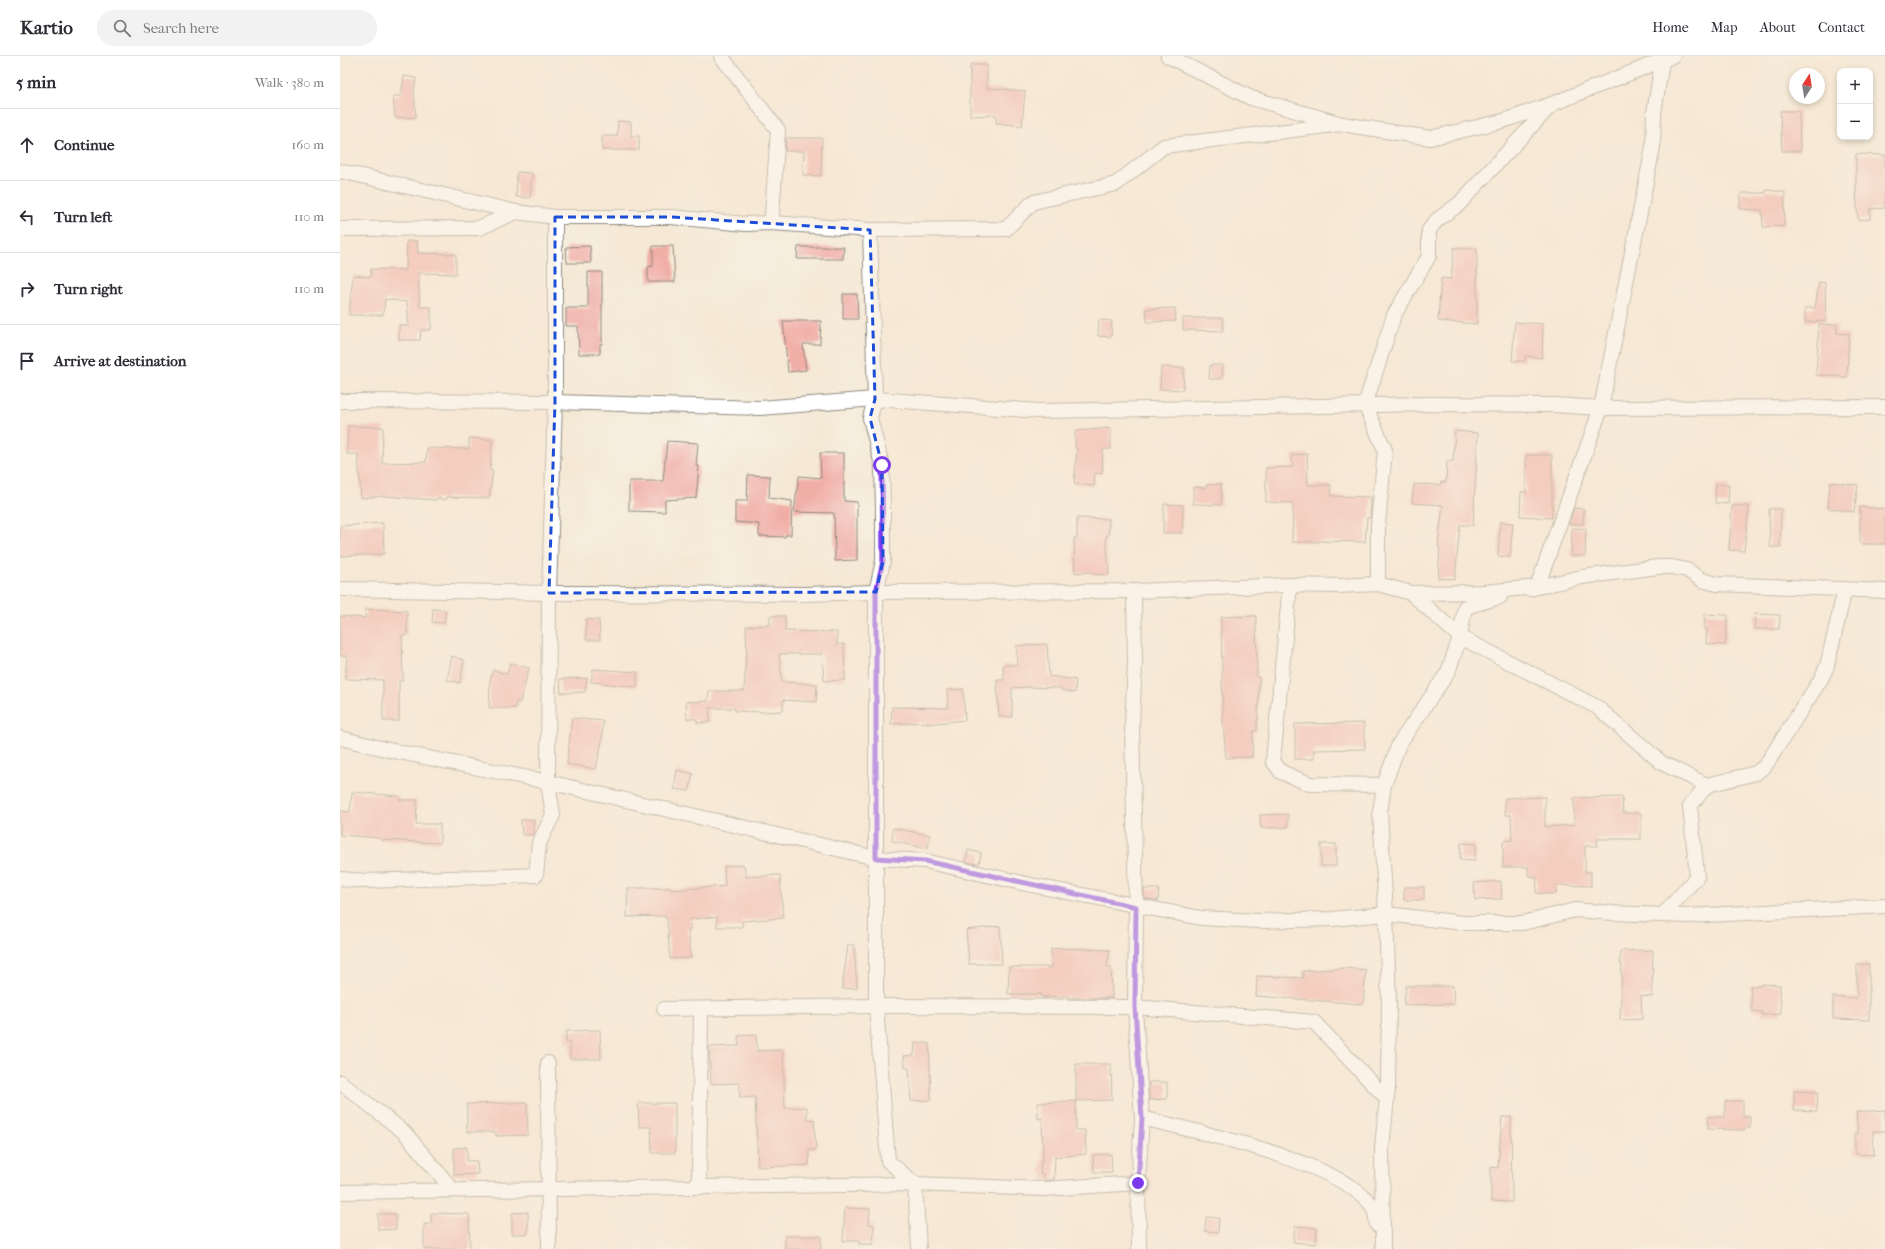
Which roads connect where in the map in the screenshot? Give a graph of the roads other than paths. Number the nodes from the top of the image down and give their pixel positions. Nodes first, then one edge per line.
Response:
1 (721, 56) edge
2 (1168, 56) edge
3 (1666, 58) edge
4 (1552, 104) junction
5 (1342, 124) junction
6 (340, 171) edge
7 (516, 212) junction
8 (555, 217) junction
9 (772, 223) junction
10 (340, 229) edge
11 (870, 230) junction
12 (875, 399) junction
13 (340, 401) edge
14 (555, 402) junction
15 (1365, 405) junction
16 (1885, 407) edge
17 (1601, 408) junction
18 (1378, 584) junction
19 (1290, 585) junction
20 (1537, 587) junction
21 (340, 589) edge
22 (1845, 590) junction
23 (1134, 591) junction
24 (1885, 591) edge
25 (876, 592) junction
26 (548, 593) junction
27 (1411, 593) junction
28 (1460, 637) junction
29 (340, 738) edge
30 (548, 782) junction
31 (1384, 785) junction
32 (1707, 785) junction
33 (876, 858) junction
34 (340, 880) edge
35 (1885, 906) edge
36 (1136, 907) junction
37 (1386, 914) junction
38 (1663, 915) junction
39 (876, 1006) junction
40 (1135, 1007) junction
41 (664, 1009) dead end
42 (701, 1009) junction
43 (548, 1063) dead end
44 (340, 1082) edge
45 (1387, 1099) junction
46 (1142, 1118) junction
47 (1138, 1183) junction
48 (915, 1184) junction
49 (699, 1186) junction
50 (452, 1189) junction
51 (549, 1189) junction
52 (340, 1192) edge
53 (549, 1249) edge
54 (919, 1249) edge
55 (1139, 1249) edge
56 (1382, 1249) edge

1 - 9 street
2 - 5 street
3 - 4 street
3 - 17 street
4 - 5 street
4 - 15 street
5 - 11 street
6 - 7 street
7 - 8 street
7 - 10 street
8 - 9 street
8 - 14 street
9 - 11 street
11 - 12 street
12 - 14 street
12 - 15 street
12 - 25 street
13 - 14 street
14 - 26 street
15 - 17 street
15 - 18 street
16 - 17 street
17 - 20 street
18 - 19 street
18 - 27 street
19 - 23 street
19 - 31 street
20 - 22 street
20 - 27 street
20 - 28 street
21 - 26 street
22 - 24 street
22 - 32 street
23 - 25 street
23 - 36 street
25 - 26 street
25 - 33 street
26 - 30 street
27 - 28 street
28 - 31 street
28 - 32 street
29 - 30 street
30 - 33 street
30 - 34 street
31 - 37 street
32 - 38 street
33 - 36 street
33 - 39 street
35 - 38 street
36 - 37 street
36 - 40 street
37 - 38 street
37 - 45 street
39 - 40 street
39 - 42 street
39 - 48 street
40 - 45 street
40 - 46 street
41 - 42 street
42 - 49 street
43 - 51 street
44 - 50 street
45 - 56 street
46 - 47 street
46 - 56 street
47 - 48 street
47 - 55 street
48 - 49 street
48 - 54 street
49 - 51 street
50 - 51 street
50 - 52 street
51 - 53 street

